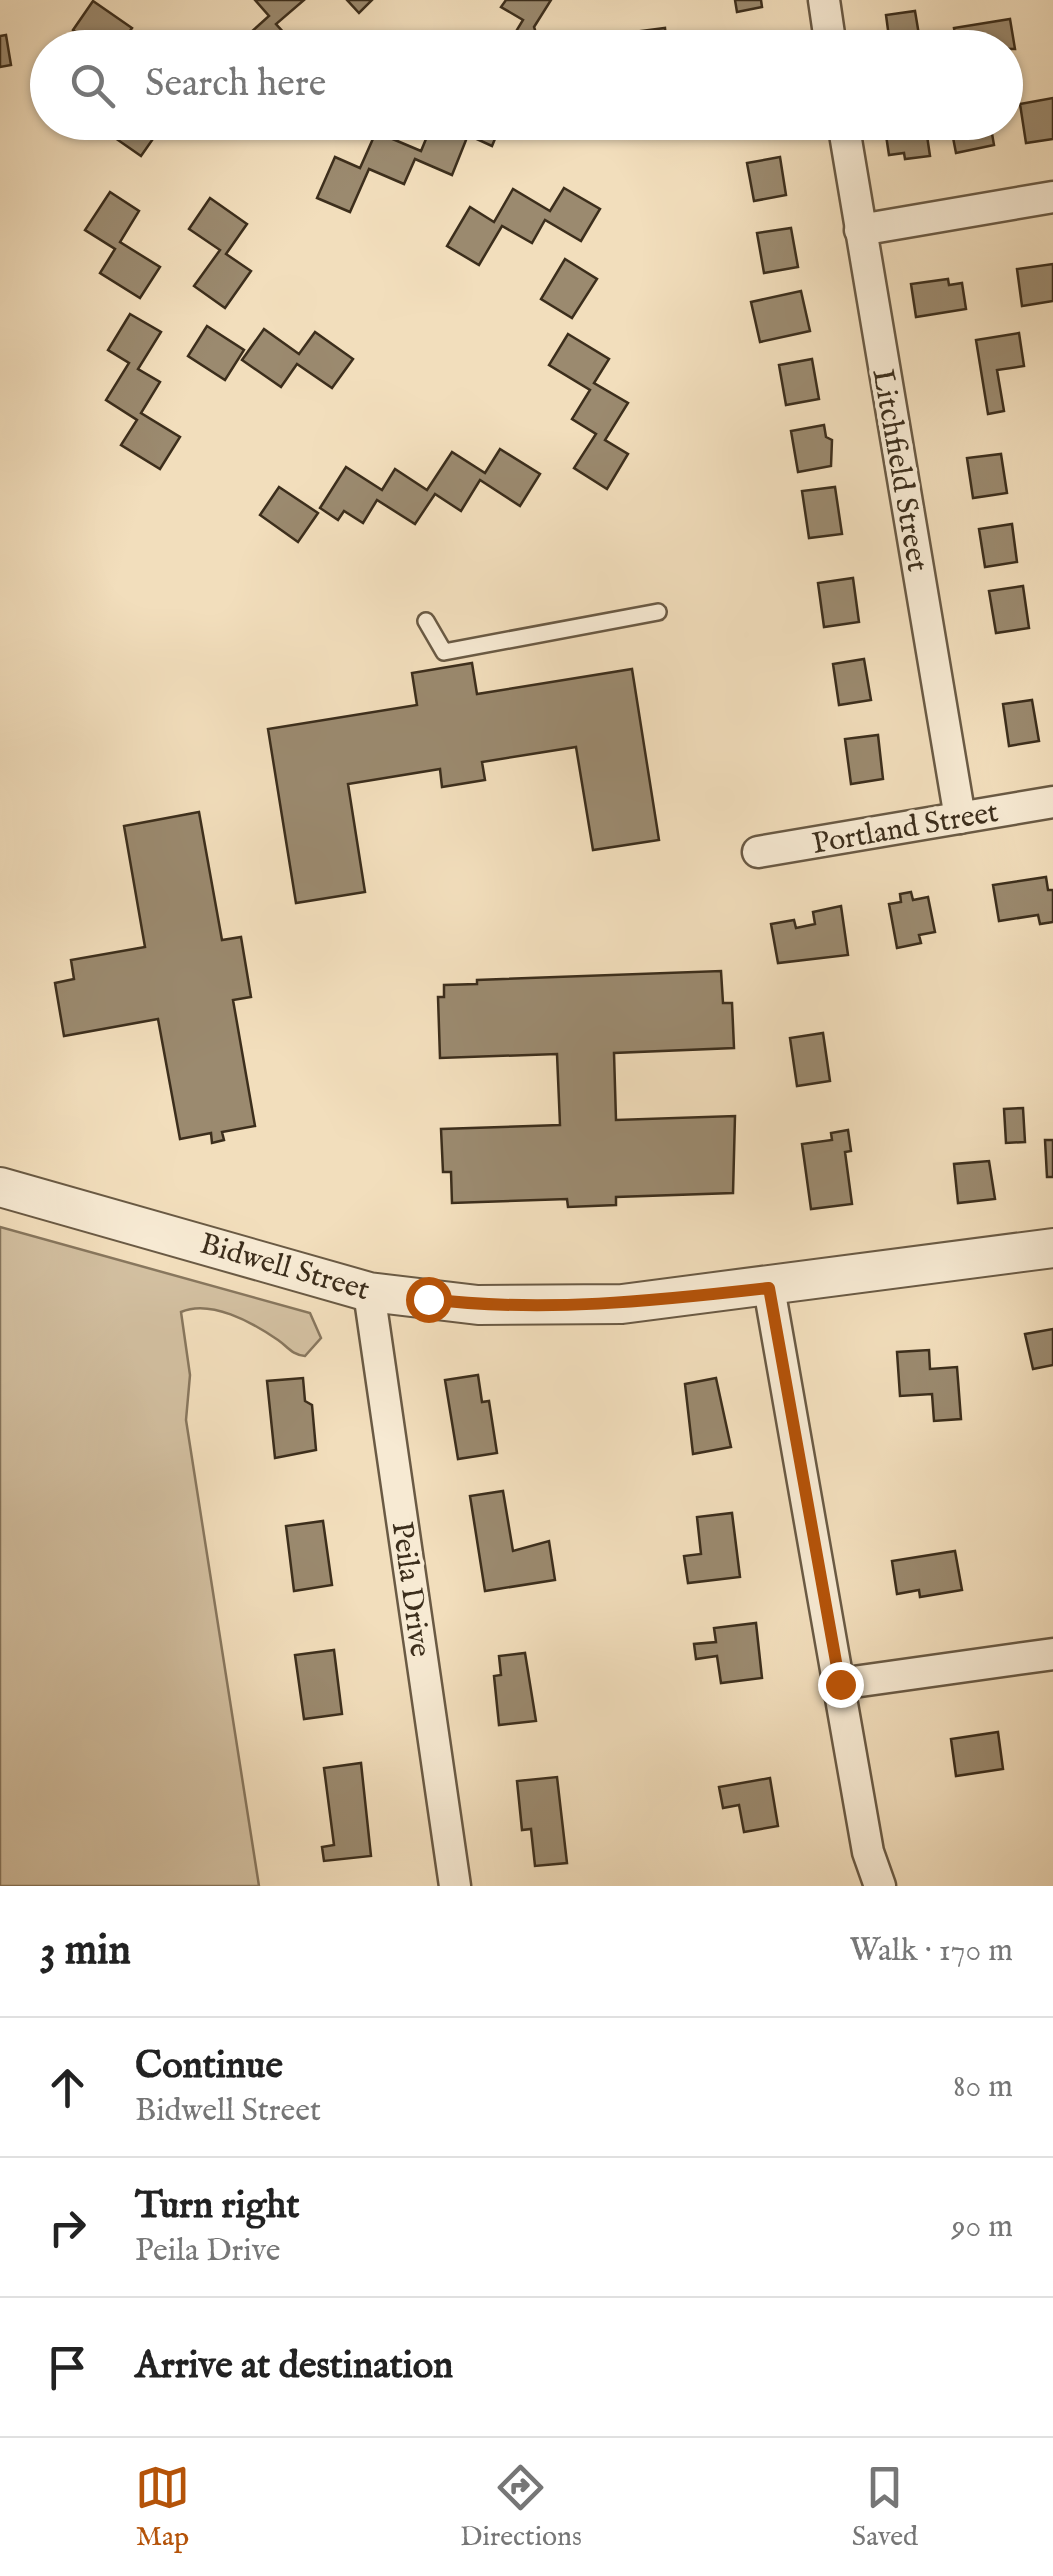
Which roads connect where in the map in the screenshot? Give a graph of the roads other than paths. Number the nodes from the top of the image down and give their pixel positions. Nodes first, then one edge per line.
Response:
1 (824, 0) edge
2 (828, 30) edge
3 (846, 140) edge
4 (1053, 197) edge
5 (860, 230) junction
6 (658, 612) dead end
7 (426, 621) dead end
8 (1053, 802) edge
9 (960, 818) junction
10 (758, 852) dead end
11 (0, 1187) edge
12 (1053, 1248) edge
13 (769, 1288) junction
14 (369, 1292) junction
15 (1053, 1654) edge
16 (840, 1684) junction
17 (455, 1886) edge
18 (880, 1886) edge

1 - 2 street
3 - 5 street, Litchfield Street
4 - 5 street
5 - 9 street, Litchfield Street
6 - 7 lane
8 - 9 street, Portland Street
9 - 10 street, Portland Street
11 - 14 street, Bidwell Street
12 - 13 street, Bidwell Street
13 - 14 street, Bidwell Street
13 - 16 street
14 - 17 street, Peila Drive
15 - 16 street
16 - 18 street

